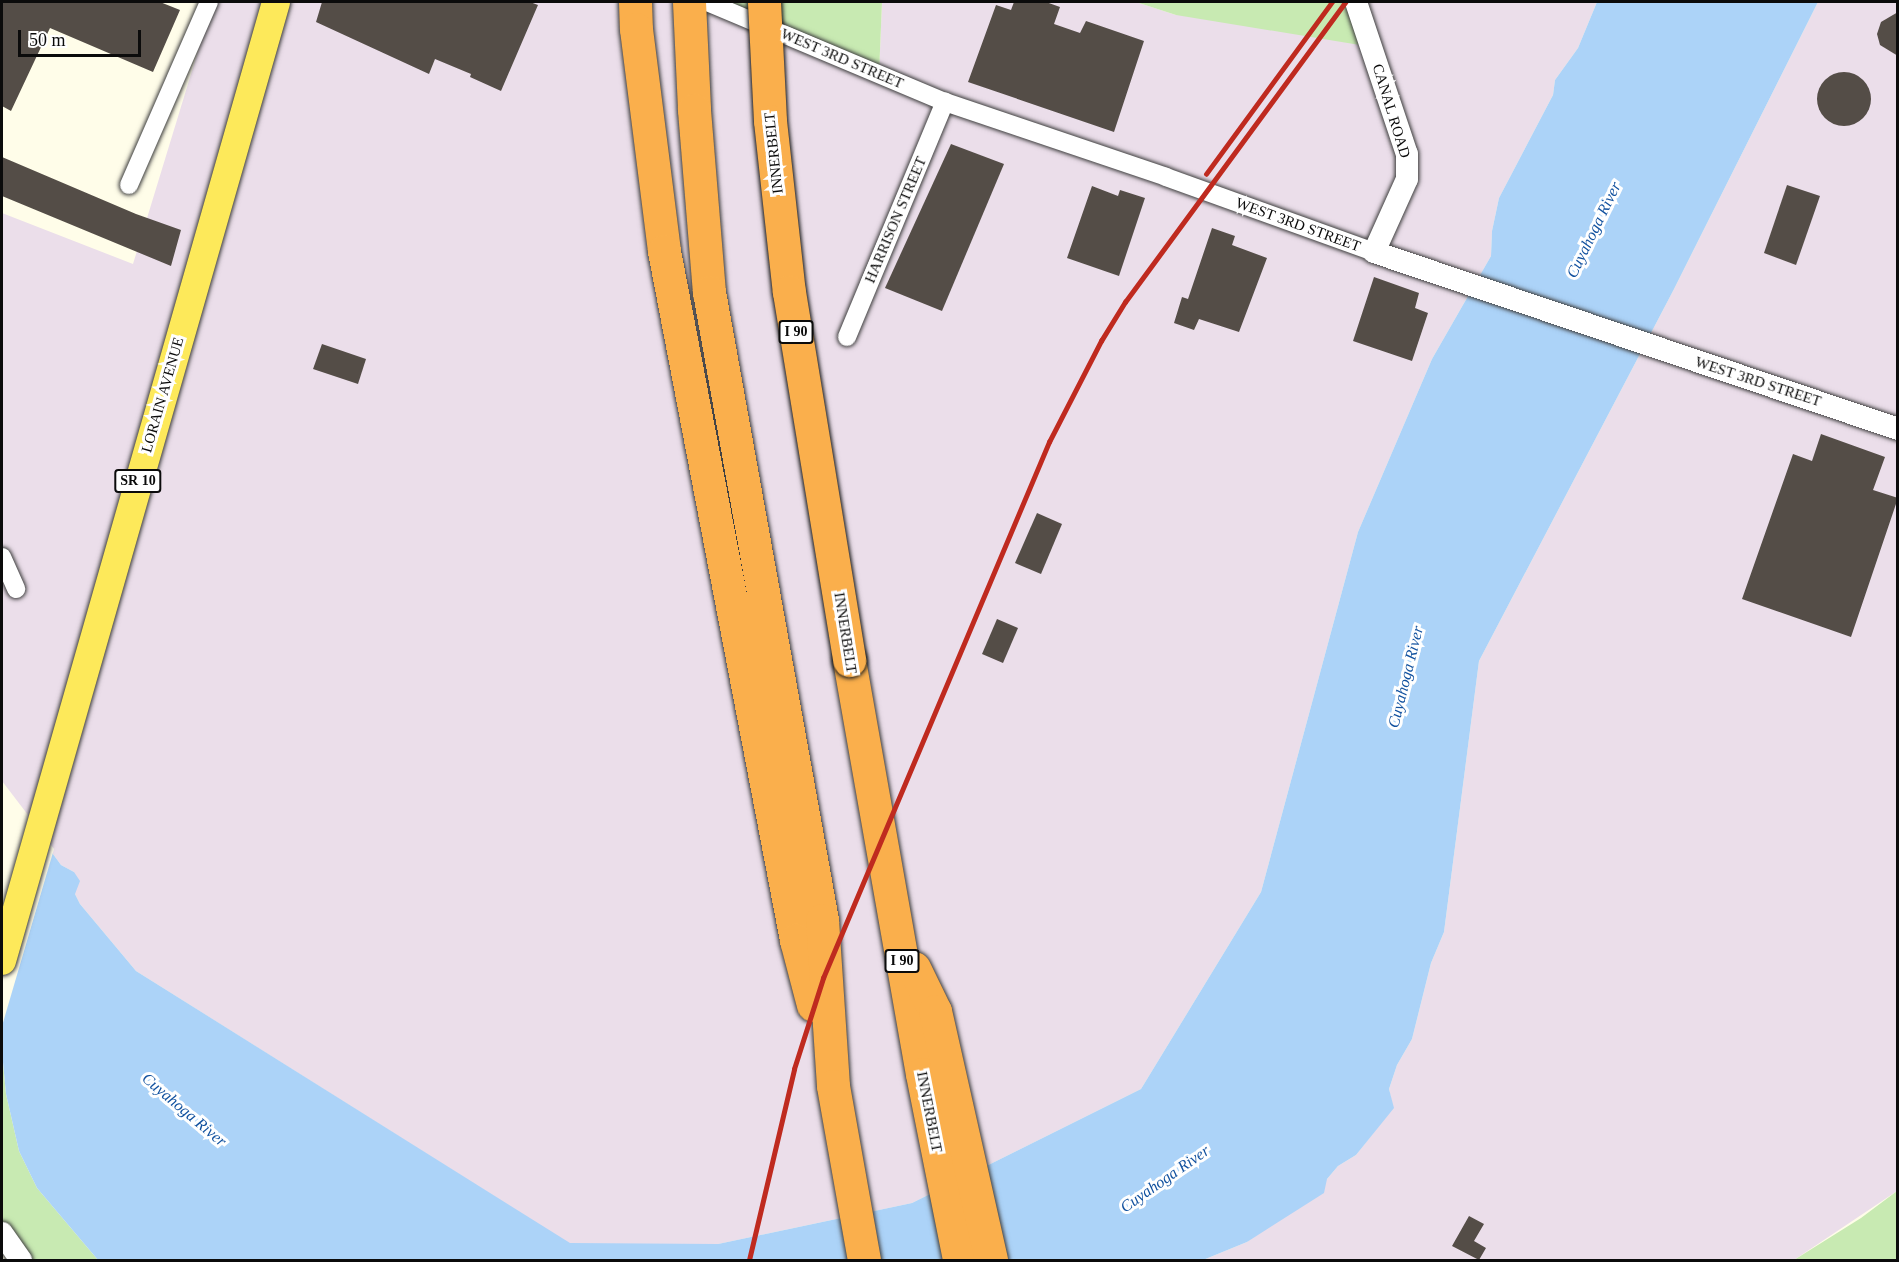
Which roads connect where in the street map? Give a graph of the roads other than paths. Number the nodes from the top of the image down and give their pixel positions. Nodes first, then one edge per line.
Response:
1 (208, 2) edge
2 (276, 2) edge
3 (635, 2) edge
4 (667, 2) edge
5 (689, 2) edge
6 (707, 2) edge
7 (764, 2) edge
8 (1360, 12) edge
9 (945, 102) junction
10 (129, 185) dead end
11 (700, 185) junction
12 (1374, 252) junction
13 (847, 337) dead end
14 (1898, 429) edge
15 (2, 557) edge
16 (16, 589) dead end
17 (898, 936) junction
18 (2, 961) edge
19 (833, 1086) junction
20 (2, 1233) edge
21 (21, 1260) edge
22 (864, 1260) edge
23 (959, 1260) edge
24 (992, 1260) edge

1 - 10 street
2 - 18 main road, LORAIN AVENUE / SR 10
3 - 19 highway
4 - 11 highway
5 - 11 highway
6 - 9 street, WEST 3RD STREET
7 - 17 highway, INNERBELT / I 90, bridge
8 - 12 street, CANAL ROAD
9 - 12 street, WEST 3RD STREET
9 - 13 street, HARRISON STREET
11 - 19 highway
12 - 14 street, WEST 3RD STREET
15 - 16 street
17 - 23 highway, INNERBELT / I 90
17 - 24 highway
19 - 22 highway
20 - 21 street

